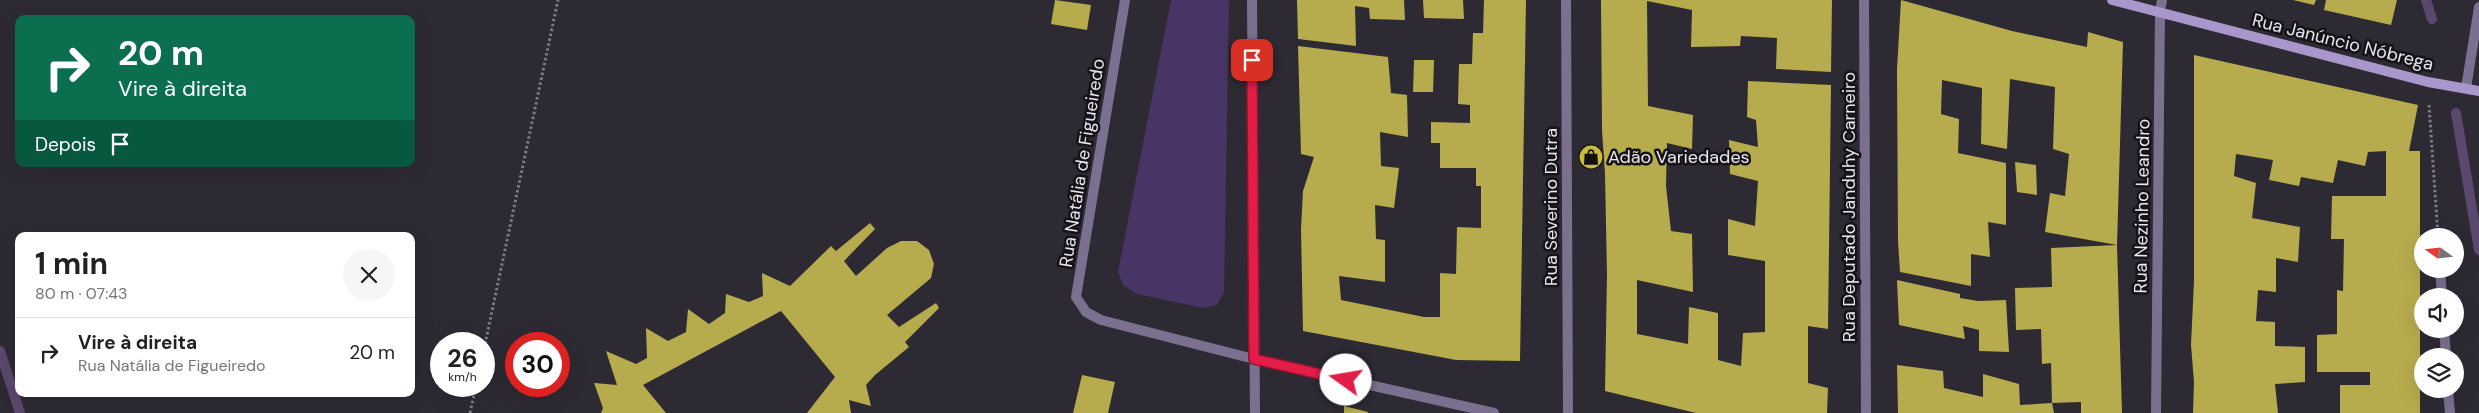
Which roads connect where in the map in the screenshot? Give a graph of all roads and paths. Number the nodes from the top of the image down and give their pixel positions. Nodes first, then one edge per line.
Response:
1 (558, 0) edge
2 (1125, 0) edge
3 (1252, 0) edge
4 (1566, 0) edge
5 (1864, 0) edge
6 (2112, 0) edge
7 (2162, 0) edge
8 (2479, 8) edge
9 (2160, 11) junction
10 (2428, 82) junction
11 (2466, 88) junction
12 (2479, 91) edge
13 (2437, 228) edge
14 (488, 332) edge
15 (1254, 359) junction
16 (474, 397) edge
17 (2449, 398) edge
18 (470, 413) edge
19 (1255, 413) edge
20 (1494, 413) edge
21 (1568, 413) edge
22 (1866, 413) edge
23 (2156, 413) edge
24 (2450, 413) edge

1 - 14 path
2 - 15 street, Rua Natália de Figueiredo
3 - 15 street
4 - 21 street, Rua Severino Dutra
5 - 22 street, Rua Deputado Janduhy Carneiro
6 - 9 street, Rua Janúncio Nóbrega
7 - 9 street, Rua Nezinho Leandro
8 - 11 street
9 - 10 street, Rua Janúncio Nóbrega
9 - 23 street, Rua Nezinho Leandro
10 - 11 street, Rua Janúncio Nóbrega
10 - 13 path
11 - 12 street, Rua Janúncio Nóbrega
15 - 19 street
15 - 20 street
16 - 18 path
17 - 24 street

